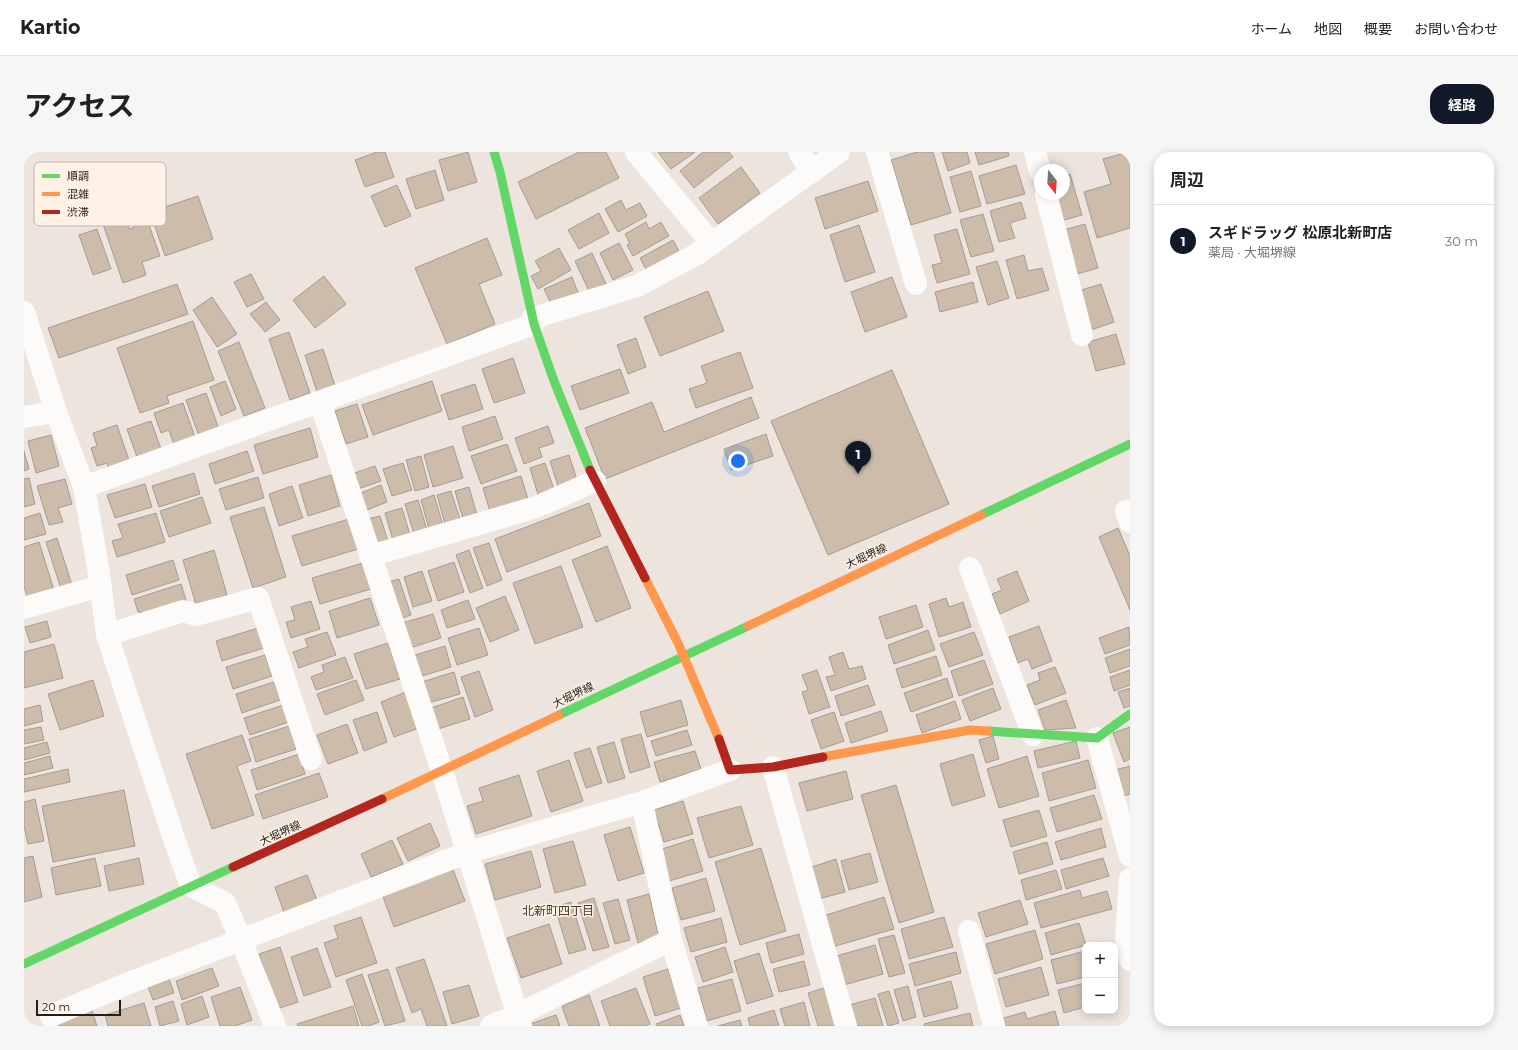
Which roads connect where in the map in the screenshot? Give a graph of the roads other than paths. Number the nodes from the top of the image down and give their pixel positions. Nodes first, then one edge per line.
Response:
1 (494, 152) edge
2 (636, 152) edge
3 (799, 152) edge
4 (839, 152) edge
5 (878, 152) edge
6 (1035, 152) edge
7 (1038, 164) edge
8 (812, 172) junction
9 (1048, 200) edge
10 (712, 244) junction
11 (916, 284) dead end
12 (24, 312) edge
13 (533, 321) junction
14 (1082, 335) dead end
15 (320, 402) junction
16 (56, 412) junction
17 (24, 417) edge
18 (1130, 444) edge
19 (595, 481) junction
20 (84, 487) junction
21 (370, 556) junction
22 (970, 568) dead end
23 (100, 586) junction
24 (24, 608) edge
25 (107, 635) junction
26 (683, 656) junction
27 (1130, 714) edge
28 (1033, 735) junction
29 (1097, 738) junction
30 (311, 759) dead end
31 (773, 767) junction
32 (730, 770) junction
33 (442, 771) junction
34 (642, 802) junction
35 (1125, 820) edge
36 (466, 853) junction
37 (1130, 856) edge
38 (1130, 879) edge
39 (191, 886) junction
40 (968, 931) dead end
41 (242, 940) junction
42 (671, 940) junction
43 (1130, 960) edge
44 (24, 964) edge
45 (50, 1016) dead end
46 (519, 1021) edge
47 (275, 1026) edge
48 (491, 1026) edge
49 (697, 1026) edge
50 (846, 1026) edge
51 (994, 1026) edge

1 - 13 main road
2 - 10 street
3 - 8 street
4 - 8 street
5 - 11 street
6 - 7 street
8 - 10 street
9 - 14 street
10 - 13 street
12 - 16 street
13 - 15 street
13 - 19 main road
15 - 20 street
15 - 21 street
16 - 17 street
16 - 20 street
18 - 26 main road, 大堀堺線
19 - 21 street
19 - 26 main road
20 - 23 street
21 - 33 street
22 - 28 street
23 - 24 street
23 - 25 street
25 - 30 street
25 - 39 street
26 - 32 main road
26 - 33 main road, 大堀堺線
27 - 29 main road
28 - 29 main road
28 - 31 main road
29 - 35 street
31 - 32 main road
31 - 50 street
32 - 34 street
33 - 36 street
33 - 39 main road, 大堀堺線
34 - 36 street
34 - 42 street
35 - 37 street
36 - 41 street
36 - 46 street
38 - 43 street
39 - 41 street
39 - 44 main road, 大堀堺線
40 - 51 street
41 - 45 street
41 - 47 street
42 - 46 street
42 - 49 street
46 - 48 street

